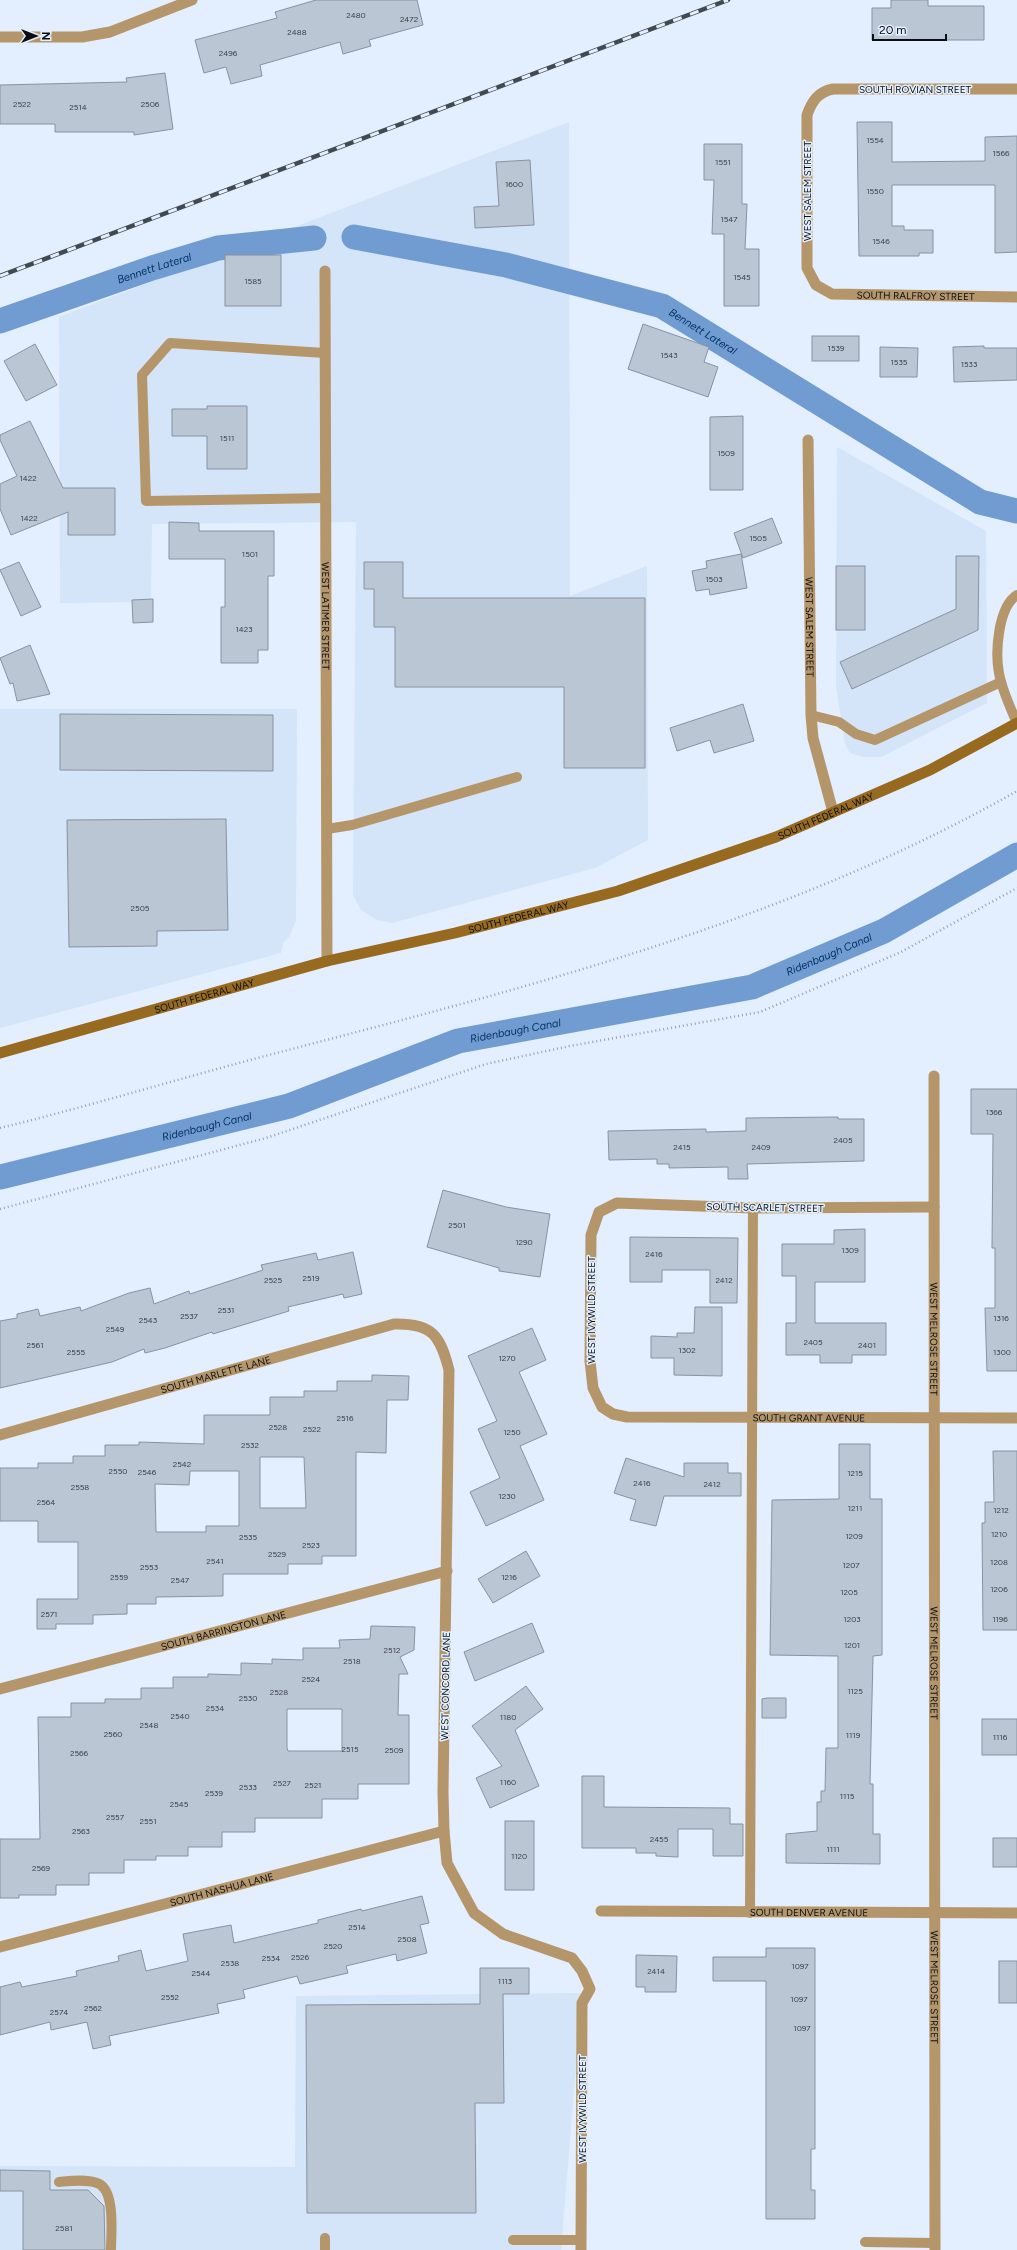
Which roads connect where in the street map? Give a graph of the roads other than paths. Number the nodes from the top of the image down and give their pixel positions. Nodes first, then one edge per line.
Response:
1 (192, 0) edge
2 (0, 37) edge
3 (1017, 89) edge
4 (816, 97) joint
5 (325, 271) dead end
6 (816, 285) joint
7 (1017, 297) edge
8 (325, 353) junction
9 (808, 440) dead end
10 (326, 498) junction
11 (1017, 595) edge
12 (1001, 682) junction
13 (811, 715) junction
14 (1017, 723) edge
15 (517, 777) dead end
16 (834, 812) junction
17 (326, 828) junction
18 (327, 961) junction
19 (0, 1053) edge
20 (934, 1076) dead end
21 (934, 1207) junction
22 (753, 1208) junction
23 (599, 1212) joint
24 (432, 1332) joint
25 (602, 1408) joint
26 (752, 1418) junction
27 (934, 1418) junction
28 (1017, 1418) edge
29 (0, 1435) edge
30 (447, 1572) junction
31 (0, 1689) edge
32 (444, 1831) junction
33 (601, 1911) dead end
34 (750, 1913) junction
35 (935, 1913) junction
36 (1017, 1913) edge
37 (0, 1946) edge
38 (582, 1971) joint
39 (59, 2182) dead end
40 (325, 2238) dead end
41 (513, 2240) dead end
42 (865, 2242) dead end
43 (581, 2245) edge
44 (899, 2246) edge
45 (935, 2246) edge
46 (111, 2250) edge
47 (325, 2250) edge

1 - 2 street
3 - 4 street, SOUTH ROVIAN STREET
4 - 6 street, WEST SALEM STREET
5 - 8 street, WEST LATIMER STREET
6 - 7 street, SOUTH RALFROY STREET
8 - 10 street, WEST LATIMER STREET
8 - 10 lane
9 - 13 street, WEST SALEM STREET
10 - 17 street, WEST LATIMER STREET
11 - 12 lane
12 - 13 lane
12 - 14 lane
13 - 16 street, WEST SALEM STREET
14 - 16 main road, SOUTH FEDERAL WAY
15 - 17 lane
16 - 18 main road, SOUTH FEDERAL WAY
17 - 18 street, WEST LATIMER STREET
18 - 19 main road, SOUTH FEDERAL WAY
20 - 21 street, WEST MELROSE STREET
21 - 22 street, SOUTH SCARLET STREET
21 - 27 street, WEST MELROSE STREET
22 - 23 street, SOUTH SCARLET STREET
22 - 26 lane
23 - 25 street, WEST IVYWILD STREET
24 - 29 street, SOUTH MARLETTE LANE
24 - 30 street, WEST CONCORD LANE
25 - 26 street, SOUTH GRANT AVENUE
26 - 27 street, SOUTH GRANT AVENUE
26 - 34 lane
27 - 28 street, SOUTH GRANT AVENUE
27 - 35 street, WEST MELROSE STREET
30 - 31 street, SOUTH BARRINGTON LANE
30 - 32 street, WEST CONCORD LANE
32 - 37 street, SOUTH NASHUA LANE
32 - 38 street, WEST CONCORD LANE
33 - 34 street, SOUTH DENVER AVENUE
34 - 35 street, SOUTH DENVER AVENUE
35 - 36 street, SOUTH DENVER AVENUE
35 - 45 street, WEST MELROSE STREET
38 - 43 street, WEST IVYWILD STREET
39 - 46 lane
40 - 47 lane
41 - 43 lane
42 - 44 lane
44 - 45 lane

